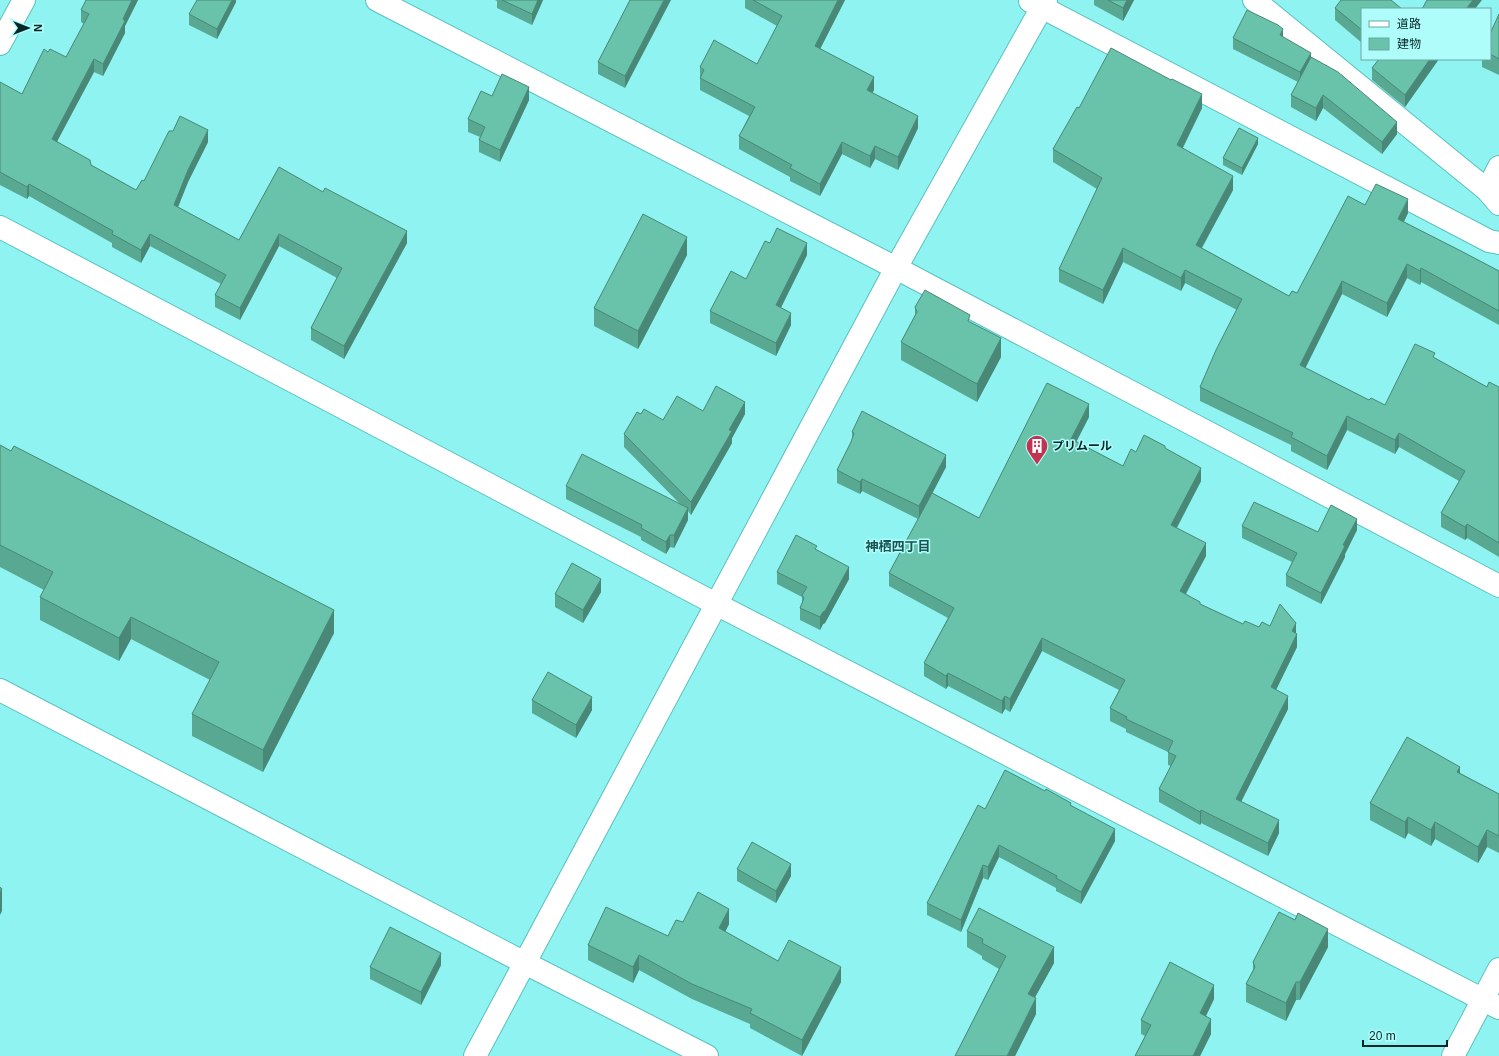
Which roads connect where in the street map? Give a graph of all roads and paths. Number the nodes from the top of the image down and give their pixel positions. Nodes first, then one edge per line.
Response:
1 (24, 0) edge
2 (377, 0) edge
3 (1039, 2) edge
4 (1261, 2) edge
5 (0, 44) edge
6 (1499, 167) edge
7 (1493, 197) edge
8 (0, 227) edge
9 (1499, 243) edge
10 (896, 268) junction
11 (1499, 586) edge
12 (716, 604) junction
13 (0, 690) edge
14 (525, 963) junction
15 (1499, 969) edge
16 (1491, 1004) edge
17 (475, 1056) edge
18 (707, 1056) edge
19 (1453, 1056) edge

1 - 5 street
2 - 10 street
3 - 9 street
3 - 10 street
4 - 7 street
6 - 7 street
8 - 12 street
10 - 11 street
10 - 12 street
12 - 14 street
12 - 16 street
13 - 14 street
14 - 17 street
14 - 18 street
15 - 16 street
16 - 19 street

